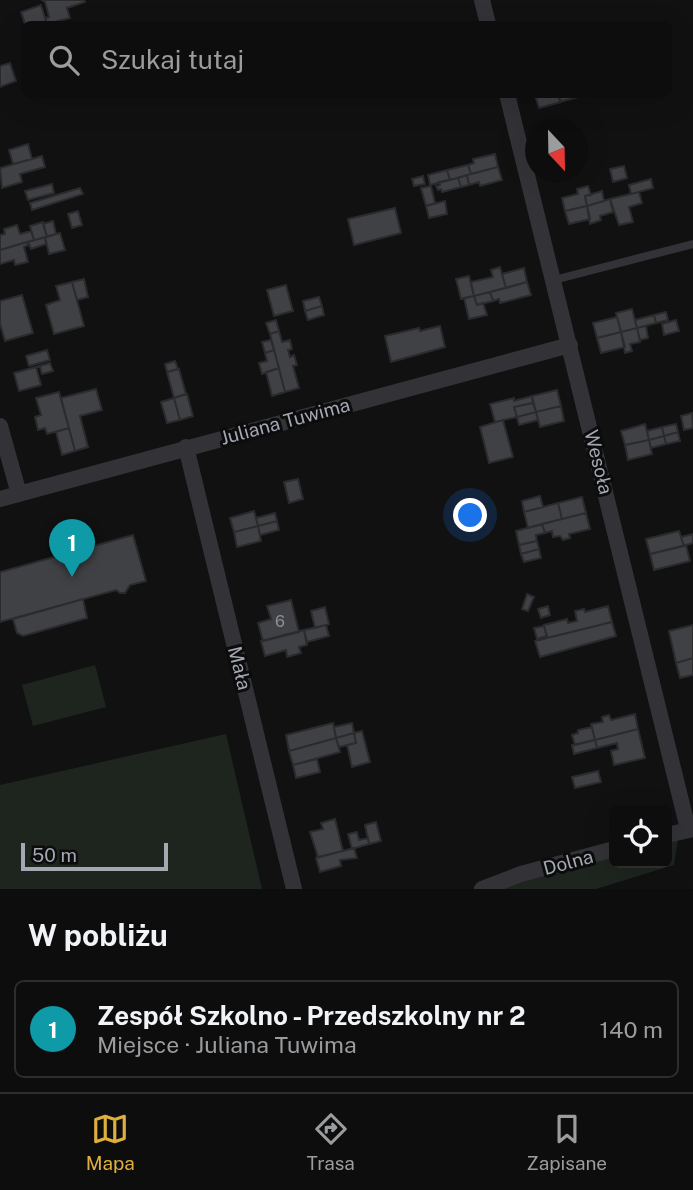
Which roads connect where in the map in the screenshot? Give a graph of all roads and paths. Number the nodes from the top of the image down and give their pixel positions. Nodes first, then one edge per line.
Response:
1 (482, 0) edge
2 (487, 21) edge
3 (508, 98) edge
4 (693, 244) edge
5 (554, 280) junction
6 (570, 345) junction
7 (0, 426) edge
8 (186, 447) junction
9 (19, 494) junction
10 (0, 499) edge
11 (690, 829) edge
12 (672, 834) edge
13 (609, 850) edge
14 (294, 889) edge
15 (482, 889) edge

1 - 2 street
3 - 5 street, Wesoła
4 - 5 lane
5 - 6 street, Wesoła
6 - 8 street, Juliana Tuwima
6 - 11 street, Wesoła
7 - 9 street
8 - 9 street, Juliana Tuwima
8 - 14 street, Mała
9 - 10 street, Juliana Tuwima
11 - 12 street
13 - 15 street, Dolna

